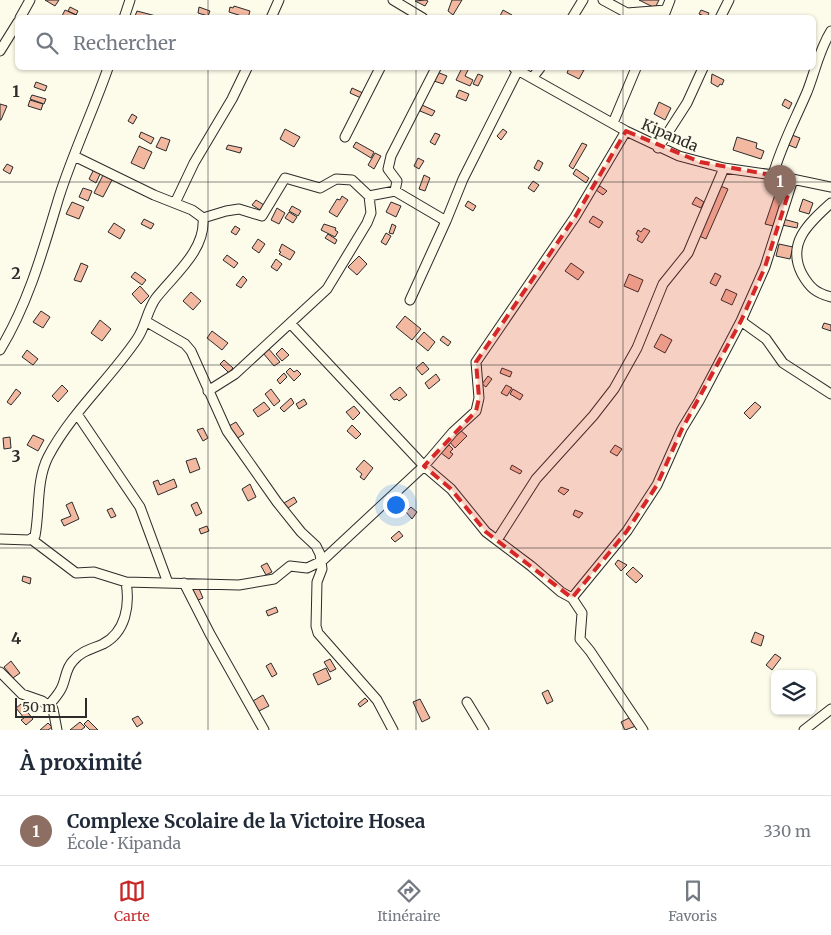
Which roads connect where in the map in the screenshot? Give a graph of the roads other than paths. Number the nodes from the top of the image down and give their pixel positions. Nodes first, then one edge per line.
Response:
1 (30, 0) edge
2 (130, 0) edge
3 (279, 0) edge
4 (393, 0) edge
5 (583, 0) edge
6 (603, 0) edge
7 (670, 0) edge
8 (728, 0) edge
9 (407, 13) edge
10 (664, 14) edge
11 (22, 15) edge
12 (125, 15) edge
13 (272, 15) edge
14 (574, 15) edge
15 (721, 15) edge
16 (15, 27) edge
17 (831, 31) edge
18 (0, 51) edge
19 (816, 66) edge
20 (107, 70) edge
21 (246, 70) edge
22 (379, 70) edge
23 (435, 70) edge
24 (516, 70) edge
25 (518, 70) edge
26 (538, 70) edge
27 (635, 70) edge
28 (702, 70) edge
29 (815, 70) edge
30 (533, 77) junction
31 (613, 123) junction
32 (626, 131) junction
33 (345, 137) dead end
34 (658, 148) junction
35 (74, 156) junction
36 (724, 168) junction
37 (773, 175) junction
38 (793, 179) junction
39 (831, 187) edge
40 (395, 191) junction
41 (369, 196) junction
42 (175, 203) junction
43 (831, 203) edge
44 (204, 218) junction
45 (446, 221) junction
46 (831, 297) edge
47 (410, 300) dead end
48 (741, 321) junction
49 (147, 322) junction
50 (290, 323) junction
51 (0, 350) edge
52 (208, 391) junction
53 (831, 394) edge
54 (77, 414) junction
55 (424, 466) junction
56 (0, 539) edge
57 (31, 539) junction
58 (497, 540) junction
59 (322, 561) junction
60 (126, 582) junction
61 (168, 583) junction
62 (184, 583) junction
63 (572, 598) junction
64 (0, 672) edge
65 (467, 702) dead end
66 (49, 705) junction
67 (831, 709) edge
68 (57, 730) edge
69 (264, 730) edge
70 (393, 730) edge
71 (484, 730) edge
72 (643, 730) edge
73 (804, 730) edge

1 - 11 street
2 - 12 street
3 - 13 street
4 - 9 street
5 - 14 street
6 - 10 street
7 - 10 street
8 - 15 street
16 - 18 street
17 - 19 street
20 - 35 street
21 - 42 street
22 - 33 street
23 - 40 street
24 - 45 street
25 - 30 street, Kipanda
26 - 30 street
27 - 31 street
28 - 34 street
29 - 37 street
30 - 31 street, Kipanda
31 - 32 street, Kipanda
32 - 34 street, Kipanda
32 - 55 street
34 - 36 street, Kipanda
35 - 42 street
35 - 51 street
36 - 37 street, Kipanda
36 - 58 street
37 - 38 street, Kipanda
38 - 39 street, Kipanda
38 - 48 street
40 - 41 street
40 - 45 street
41 - 44 street
41 - 50 street
42 - 44 street
43 - 46 street
44 - 49 street
45 - 47 street
48 - 53 street
48 - 63 street
49 - 52 street
49 - 54 street
50 - 52 street
50 - 55 street
52 - 59 street
54 - 57 street
54 - 61 street
55 - 58 street
55 - 59 street
56 - 57 street
57 - 60 street
58 - 63 street
59 - 62 street
59 - 70 street
60 - 61 street
60 - 66 street
61 - 62 street
62 - 69 street
63 - 72 street
64 - 66 street
65 - 71 street
66 - 68 street
67 - 73 street

